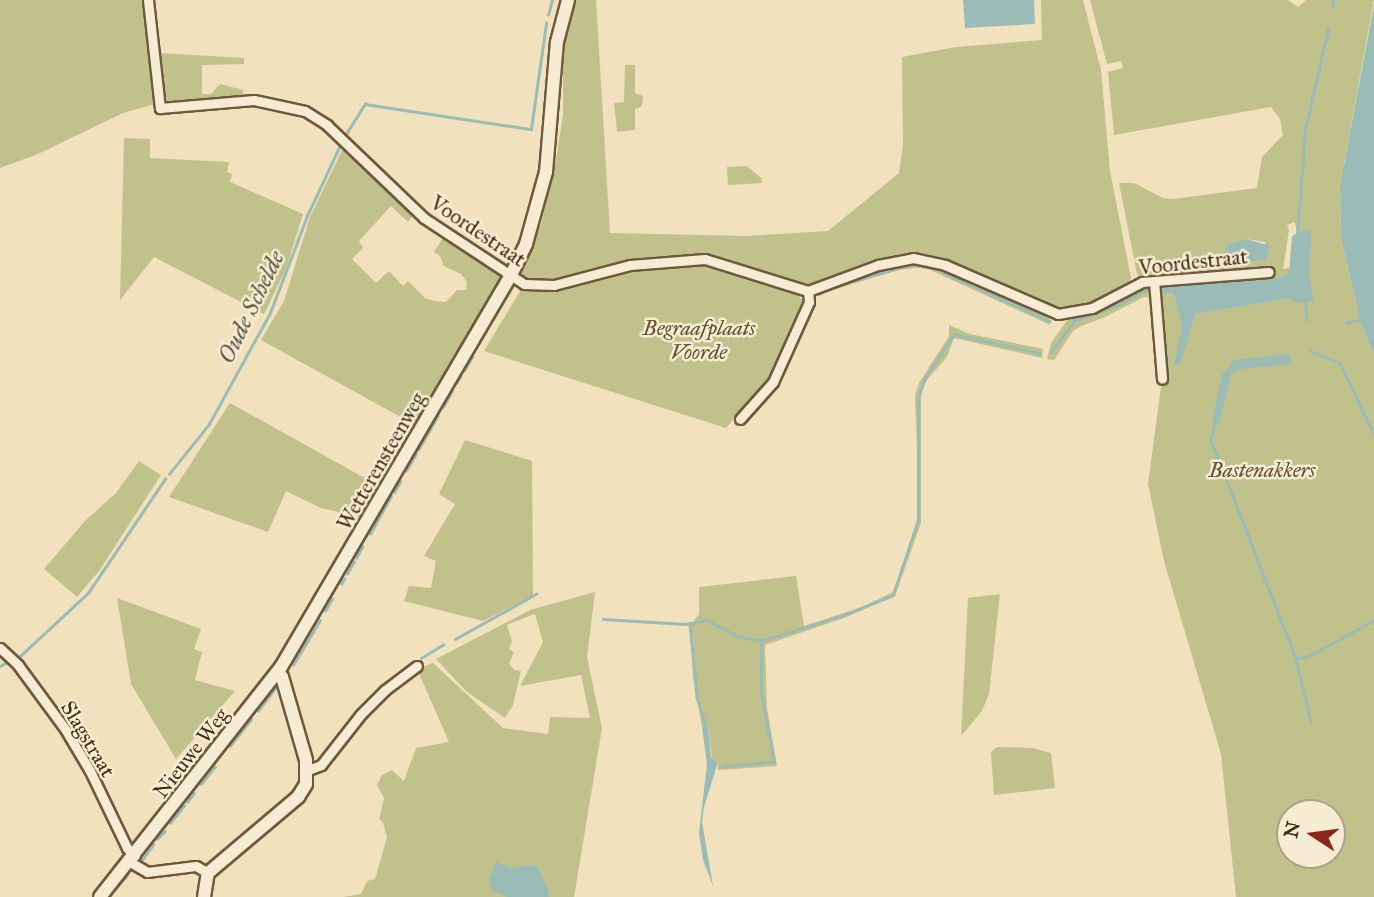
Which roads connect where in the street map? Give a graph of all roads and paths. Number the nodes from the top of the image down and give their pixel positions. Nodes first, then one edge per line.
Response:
1 (148, 0) edge
2 (568, 0) edge
3 (1269, 272) dead end
4 (511, 275) junction
5 (1154, 281) junction
6 (808, 291) junction
7 (1161, 379) dead end
8 (740, 419) dead end
9 (0, 648) edge
10 (417, 666) dead end
11 (277, 673) junction
12 (308, 770) junction
13 (132, 859) junction
14 (208, 873) junction
15 (100, 897) edge
16 (204, 897) edge

1 - 4 street, Voordestraat
2 - 4 street, Wetterensteenweg
3 - 5 street, Voordestraat
4 - 6 street, Voordestraat
4 - 11 street, Wetterensteenweg
5 - 6 street, Voordestraat
5 - 7 street
6 - 8 street
9 - 13 street, Slagstraat
10 - 12 street
11 - 12 street
11 - 13 street, Nieuwe Weg
12 - 14 street
13 - 14 street
13 - 15 street, Nieuwe Weg
14 - 16 street

